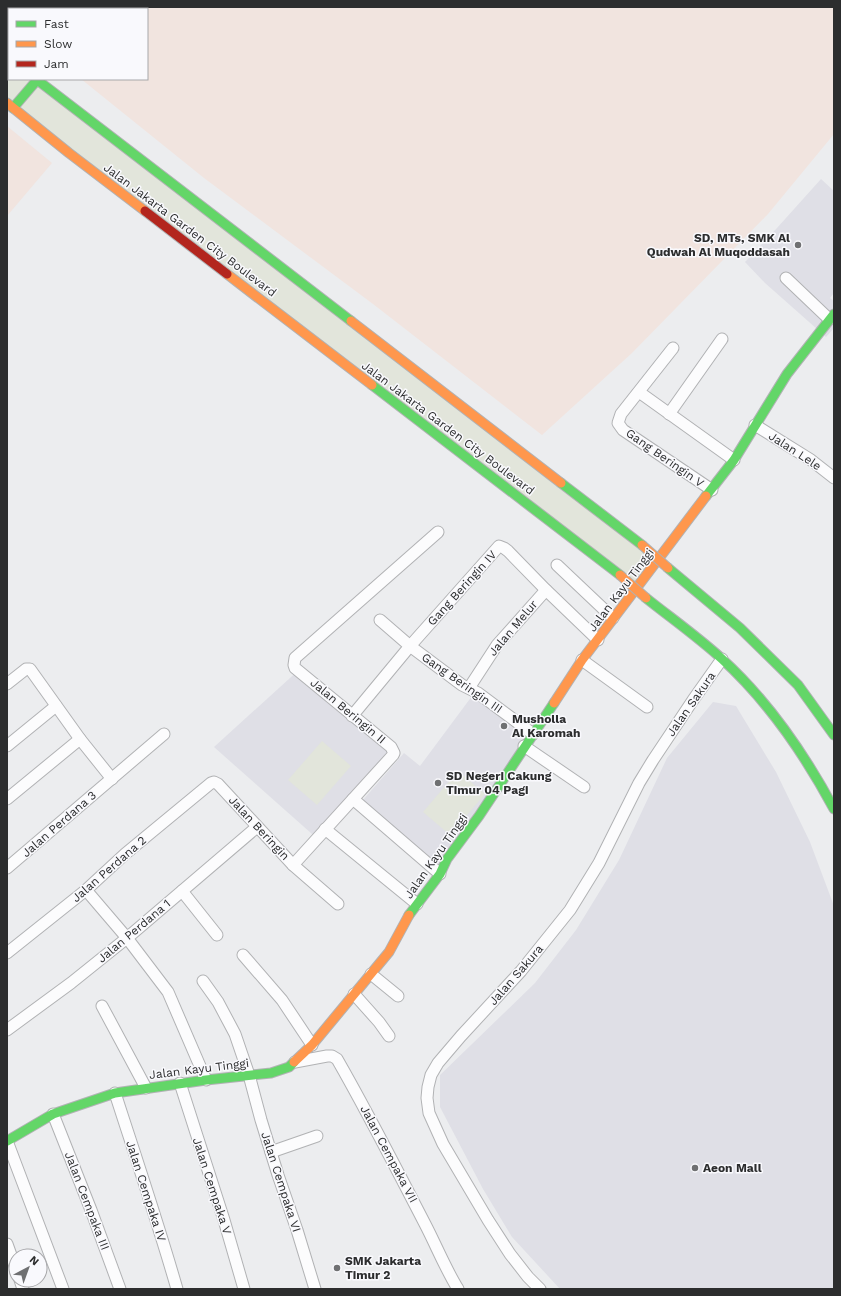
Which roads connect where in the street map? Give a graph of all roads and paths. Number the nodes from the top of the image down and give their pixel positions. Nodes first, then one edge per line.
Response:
1 (36, 80) edge
2 (10, 106) edge
3 (786, 278) dead end
4 (832, 316) edge
5 (722, 339) dead end
6 (673, 348) dead end
7 (639, 392) junction
8 (669, 414) junction
9 (755, 426) junction
10 (734, 460) junction
11 (834, 478) edge
12 (712, 490) junction
13 (438, 532) dead end
14 (557, 565) dead end
15 (546, 590) junction
16 (613, 618) junction
17 (380, 620) dead end
18 (598, 640) junction
19 (410, 646) junction
20 (722, 659) junction
21 (582, 660) junction
22 (7, 684) edge
23 (469, 688) junction
24 (56, 706) junction
25 (647, 708) dead end
26 (352, 716) junction
27 (164, 734) dead end
28 (533, 734) junction
29 (834, 735) edge
30 (80, 739) junction
31 (7, 746) edge
32 (524, 746) junction
33 (112, 779) junction
34 (211, 783) joint
35 (584, 787) dead end
36 (7, 799) edge
37 (353, 799) junction
38 (834, 809) edge
39 (257, 827) junction
40 (326, 829) junction
41 (293, 865) junction
42 (7, 868) edge
43 (440, 874) junction
44 (86, 890) junction
45 (182, 891) junction
46 (338, 904) dead end
47 (417, 904) junction
48 (218, 936) dead end
49 (127, 938) junction
50 (7, 953) edge
51 (243, 955) dead end
52 (371, 974) junction
53 (203, 981) dead end
54 (354, 994) junction
55 (398, 996) dead end
56 (102, 1006) dead end
57 (7, 1030) edge
58 (389, 1036) dead end
59 (312, 1045) junction
60 (295, 1062) junction
61 (249, 1075) junction
62 (206, 1080) junction
63 (180, 1083) junction
64 (146, 1088) junction
65 (115, 1093) junction
66 (53, 1114) junction
67 (317, 1136) dead end
68 (7, 1141) edge
69 (271, 1152) junction
70 (63, 1289) edge
71 (120, 1289) edge
72 (177, 1289) edge
73 (244, 1289) edge
74 (315, 1289) edge
75 (458, 1289) edge
76 (540, 1289) edge

1 - 2 street
1 - 29 street, Jalan Jakarta Garden City Boulevard, bridge
2 - 20 street, Jalan Jakarta Garden City Boulevard, bridge
3 - 4 street
4 - 9 street, Jalan Kayu Tinggi
5 - 8 street
6 - 7 street, Gang Beringin V
7 - 8 street
7 - 12 street, Gang Beringin V
8 - 10 street
9 - 10 street, Jalan Kayu Tinggi
9 - 11 street, Jalan Lele
10 - 12 street, Jalan Kayu Tinggi
12 - 16 street, Jalan Kayu Tinggi
13 - 26 street, Jalan Beringin II
14 - 16 street
15 - 18 street, Gang Beringin IV
15 - 19 street, Gang Beringin IV
15 - 23 street, Jalan Melur
16 - 18 street, Jalan Kayu Tinggi
17 - 19 street, Gang Beringin III
18 - 21 street, Jalan Kayu Tinggi
19 - 23 street, Gang Beringin III
19 - 26 street, Gang Beringin IV
20 - 38 street, Jalan Jakarta Garden City Boulevard
20 - 76 street, Jalan Sakura
21 - 25 street
21 - 28 street, Jalan Kayu Tinggi
22 - 24 street
23 - 28 street, Gang Beringin III
24 - 30 street
24 - 31 street
26 - 37 street, Jalan Beringin II
27 - 33 street, Jalan Perdana 3
28 - 32 street, Jalan Kayu Tinggi
30 - 33 street
30 - 36 street
32 - 35 street
32 - 43 street, Jalan Kayu Tinggi
33 - 42 street, Jalan Perdana 3
34 - 39 street, Jalan Beringin
34 - 44 street, Jalan Perdana 2
37 - 40 street, Jalan Beringin
37 - 43 street
39 - 41 street, Jalan Beringin
39 - 45 street, Jalan Perdana 1
40 - 41 street, Jalan Beringin
40 - 47 street
41 - 46 street
43 - 47 street, Jalan Kayu Tinggi
44 - 49 street
44 - 50 street, Jalan Perdana 2
45 - 48 street
45 - 49 street, Jalan Perdana 1
47 - 52 street, Jalan Kayu Tinggi
49 - 57 street, Jalan Perdana 1
49 - 62 street
51 - 59 street
52 - 54 street, Jalan Kayu Tinggi
52 - 55 street
53 - 61 street, Jalan Cempaka VI
54 - 58 street
54 - 59 street, Jalan Kayu Tinggi
56 - 64 street
59 - 60 street, Jalan Kayu Tinggi
60 - 61 street, Jalan Kayu Tinggi
60 - 75 street, Jalan Cempaka VII
61 - 62 street, Jalan Kayu Tinggi
61 - 69 street, Jalan Cempaka VI
62 - 63 street, Jalan Kayu Tinggi
63 - 64 street, Jalan Kayu Tinggi
63 - 73 street, Jalan Cempaka V
64 - 65 street, Jalan Kayu Tinggi
65 - 66 street, Jalan Kayu Tinggi
65 - 72 street, Jalan Cempaka IV
66 - 68 street, Jalan Kayu Tinggi
66 - 71 street, Jalan Cempaka III
67 - 69 street
68 - 70 street
69 - 74 street, Jalan Cempaka VI

